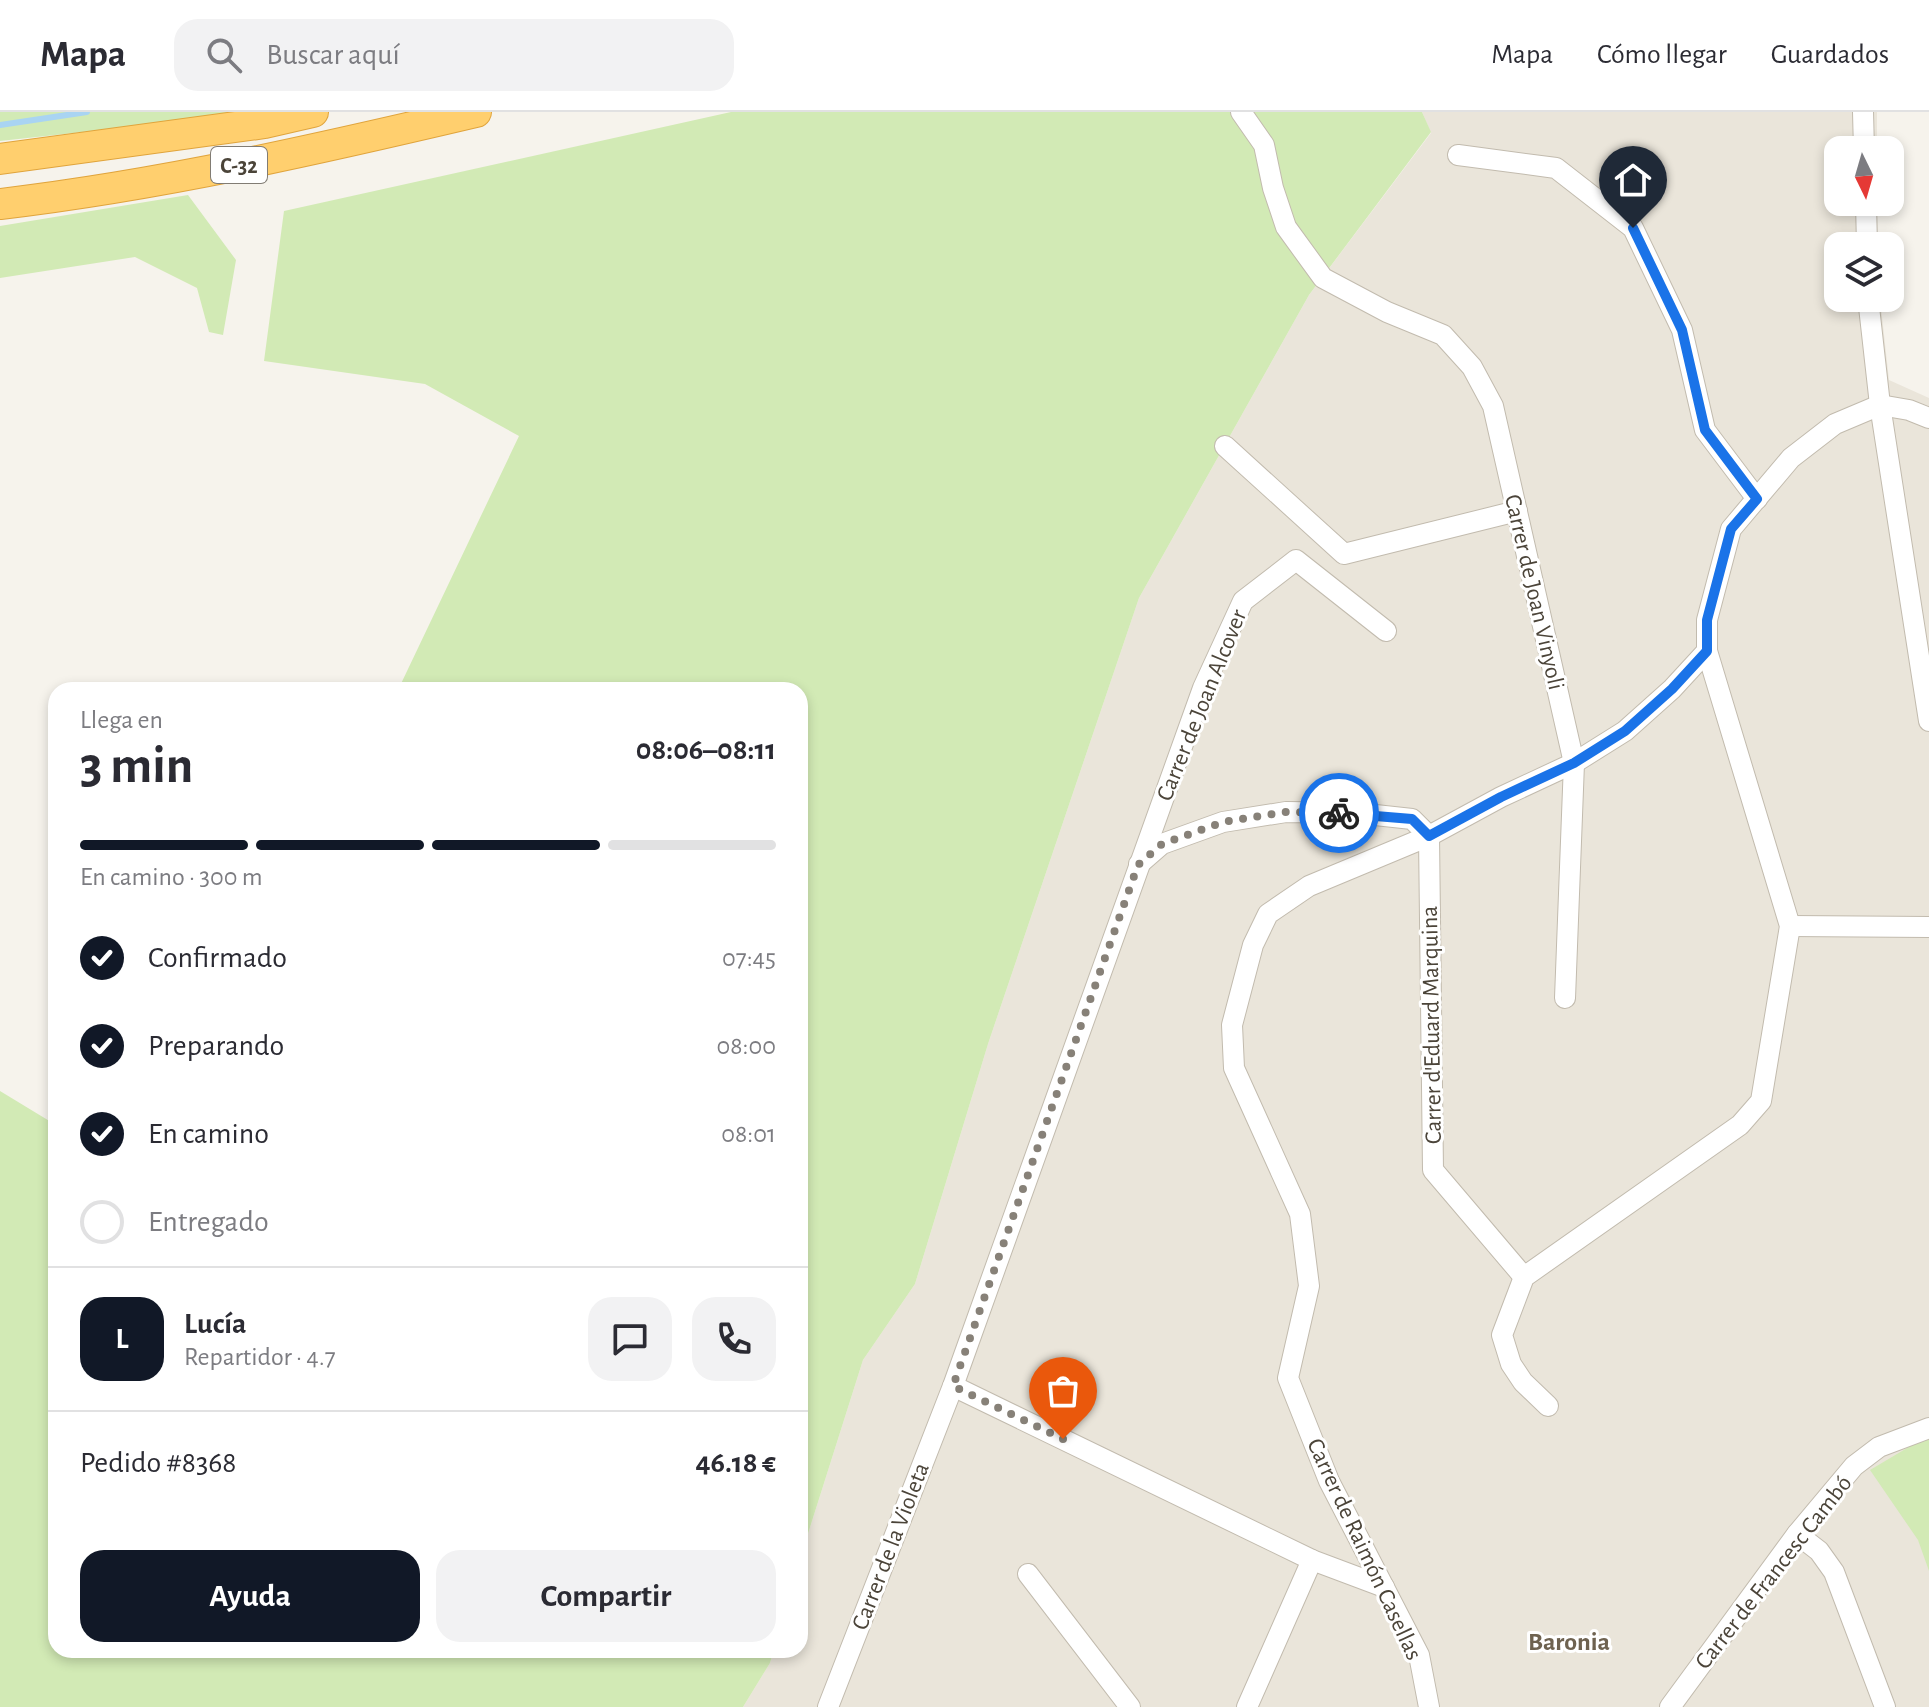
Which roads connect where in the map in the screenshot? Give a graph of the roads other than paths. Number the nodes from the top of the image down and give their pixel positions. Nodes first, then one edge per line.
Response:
1 (313, 112) edge
2 (476, 112) edge
3 (1241, 112) edge
4 (1863, 112) edge
5 (1864, 136) edge
6 (1458, 155) dead end
7 (0, 159) edge
8 (0, 204) edge
9 (1870, 312) edge
10 (1880, 405) junction
11 (1929, 418) edge
12 (1225, 446) dead end
13 (1757, 499) junction
14 (1517, 511) junction
15 (1386, 631) dead end
16 (1707, 651) junction
17 (1929, 721) edge
18 (1574, 763) junction
19 (1429, 836) junction
20 (1138, 865) junction
21 (1790, 926) junction
22 (1929, 927) edge
23 (1565, 998) dead end
24 (1524, 1277) junction
25 (953, 1386) junction
26 (1548, 1406) dead end
27 (1929, 1428) edge
28 (1797, 1534) junction
29 (1312, 1560) junction
30 (1028, 1574) dead end
31 (1384, 1587) junction
32 (830, 1706) edge
33 (1130, 1707) edge
34 (1247, 1707) edge
35 (1429, 1707) edge
36 (1670, 1707) edge
37 (1885, 1707) edge

1 - 7 highway, C-32
2 - 8 highway, C-32
3 - 14 street, Carrer de Joan Vinyoli
4 - 5 street
6 - 13 street
9 - 10 street
10 - 11 street
10 - 13 street
10 - 17 street
12 - 14 street
13 - 16 street
14 - 18 street, Carrer de Joan Vinyoli
15 - 20 street, Carrer de Joan Alcover
16 - 18 street, Carrer de Raimón Casellas
16 - 21 street
18 - 19 street, Carrer de Raimón Casellas
18 - 23 street, Carrer de Joan Vinyoli
19 - 20 street
19 - 24 street, Carrer d'Eduard Marquina
19 - 31 street, Carrer de Raimón Casellas
20 - 25 street, Carrer de Joan Alcover
21 - 22 street
21 - 24 street
24 - 26 street
25 - 29 street
25 - 32 street, Carrer de la Violeta
27 - 28 street, Carrer de Francesc Cambó
28 - 36 street, Carrer de Francesc Cambó
28 - 37 street
29 - 31 street
29 - 34 street
30 - 33 street
31 - 35 street, Carrer de Raimón Casellas

